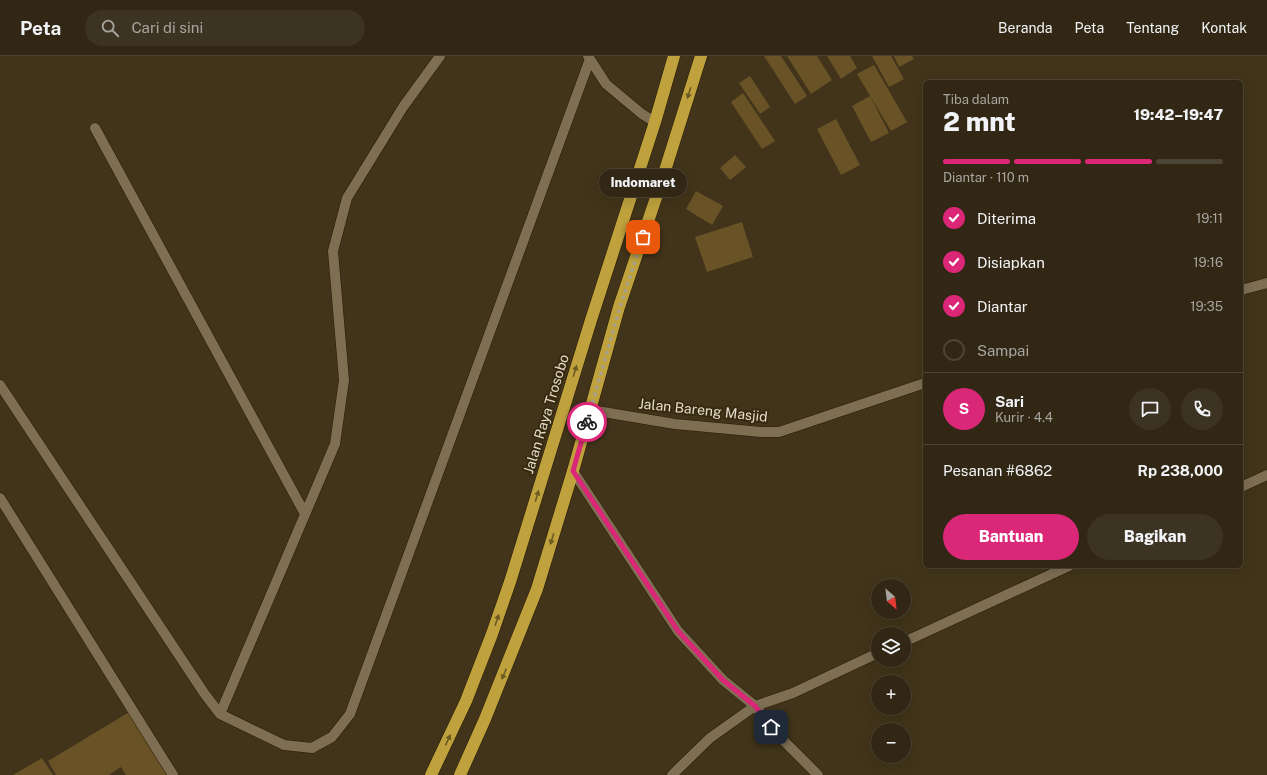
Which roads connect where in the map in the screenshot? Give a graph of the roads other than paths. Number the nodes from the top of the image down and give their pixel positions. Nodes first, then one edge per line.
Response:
1 (440, 56) edge
2 (674, 56) edge
3 (701, 56) edge
4 (589, 57) edge
5 (655, 122) junction
6 (95, 128) dead end
7 (1267, 283) edge
8 (1243, 289) edge
9 (923, 384) edge
10 (0, 385) edge
11 (591, 410) junction
12 (573, 471) junction
13 (1267, 475) edge
14 (1243, 486) edge
15 (0, 498) edge
16 (305, 514) junction
17 (1065, 568) edge
18 (911, 639) edge
19 (871, 657) edge
20 (755, 706) junction
21 (220, 714) junction
22 (173, 775) edge
23 (431, 775) edge
24 (460, 775) edge
25 (672, 775) edge
26 (818, 775) edge

1 - 16 street
2 - 5 highway, Jalan Raya Trosobo
3 -> 11 highway
4 - 5 street
4 - 21 street
23 -> 5 highway, Jalan Raya Trosobo
6 - 16 street
7 - 8 street
9 - 11 street, Jalan Bareng Masjid
10 - 21 street
11 - 12 highway
12 - 20 street
12 -> 24 highway
13 - 14 street
15 - 22 street
16 - 21 street
17 - 18 street
19 - 20 street
20 - 25 street
20 - 26 street

